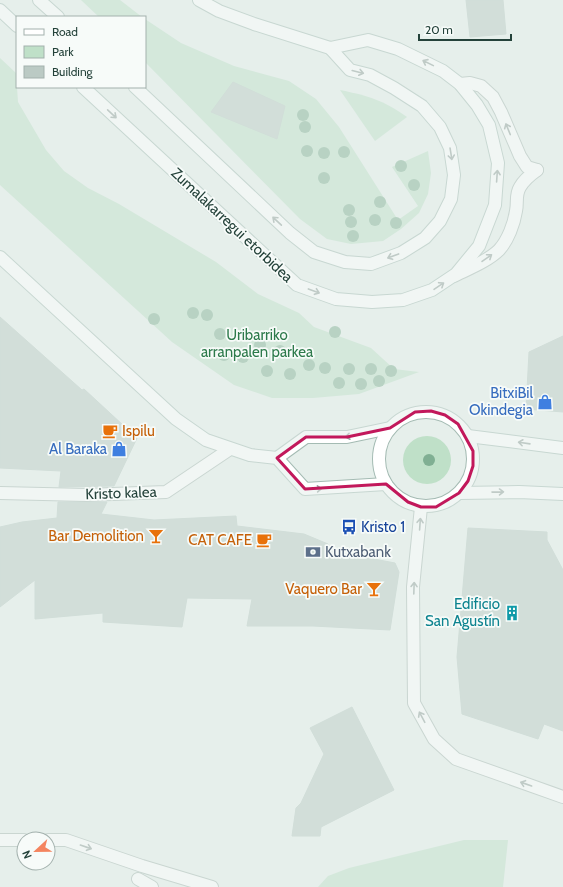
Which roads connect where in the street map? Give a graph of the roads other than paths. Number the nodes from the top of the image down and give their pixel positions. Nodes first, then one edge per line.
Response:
1 (39, 0) edge
2 (199, 0) edge
3 (0, 10) edge
4 (57, 16) edge
5 (16, 25) edge
6 (330, 48) junction
7 (460, 84) junction
8 (84, 88) edge
9 (136, 88) edge
10 (0, 257) edge
11 (453, 276) junction
12 (390, 428) junction
13 (468, 436) junction
14 (563, 448) edge
15 (230, 449) junction
16 (277, 458) junction
17 (386, 484) junction
18 (0, 493) edge
19 (459, 493) junction
20 (563, 494) edge
21 (421, 507) junction
22 (563, 797) edge
23 (0, 840) edge
24 (16, 840) edge
25 (56, 840) edge
26 (138, 879) dead end
27 (152, 887) edge
28 (212, 887) edge

1 - 4 street
2 - 6 street, Zumalakarregui etorbidea
3 - 5 street
7 -> 6 street, Zumalakarregui etorbidea
6 -> 9 street
11 -> 7 street, Zumalakarregui etorbidea
11 -> 7 street
8 -> 11 street, Zumalakarregui etorbidea
10 - 15 street
12 - 13 street
12 -> 16 street
12 - 17 street
14 -> 13 street
13 - 19 street
15 - 16 street
15 - 18 street, Kristo kalea
16 -> 17 street
17 - 21 street
19 -> 20 street
19 - 21 street
22 -> 21 street
23 - 24 street
25 -> 28 street
26 - 27 street

